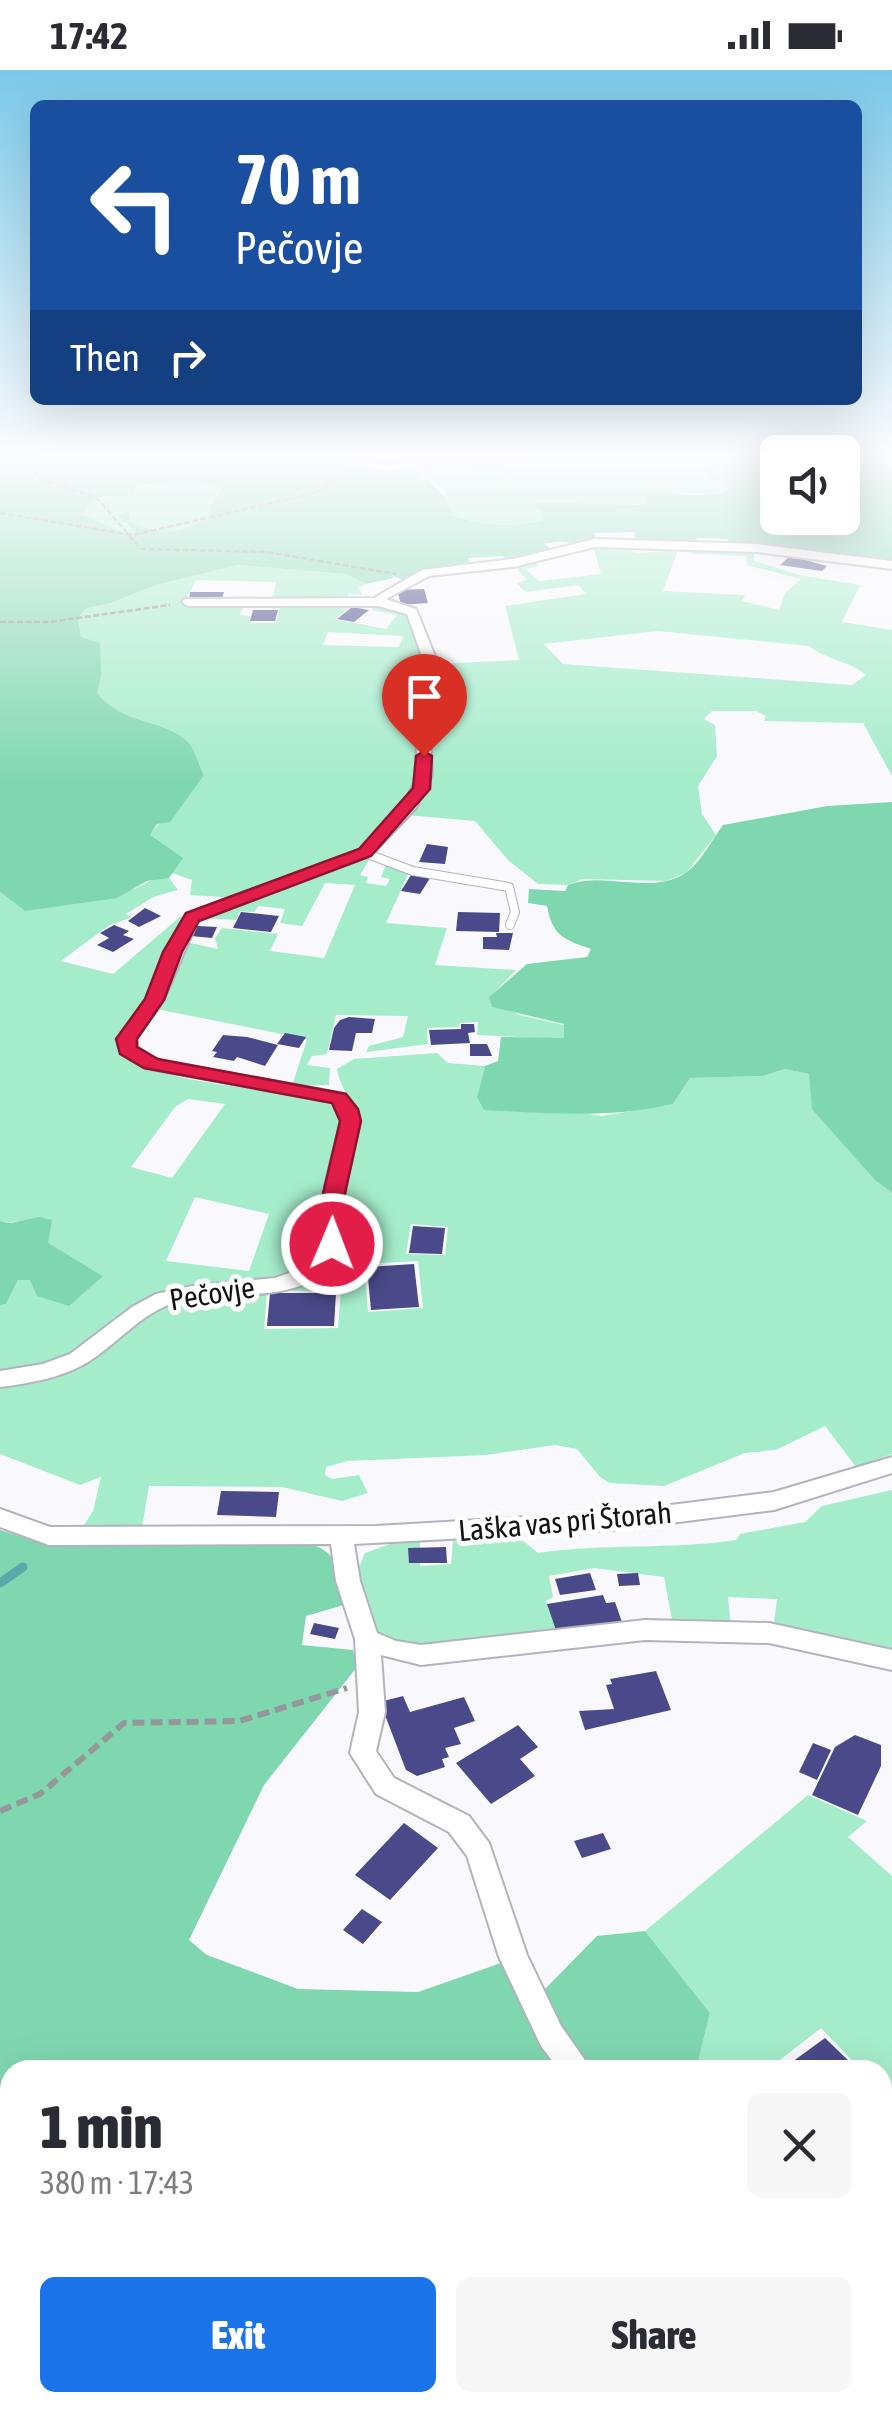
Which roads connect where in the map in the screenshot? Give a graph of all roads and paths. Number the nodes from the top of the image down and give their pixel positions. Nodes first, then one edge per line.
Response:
1 (350, 565) edge
2 (484, 565) edge
3 (410, 580) junction
4 (188, 602) joint
5 (379, 602) junction
6 (0, 622) edge
7 (365, 852) junction
8 (510, 926) dead end
9 (0, 1379) edge
10 (892, 1465) edge
11 (0, 1518) edge
12 (341, 1534) junction
13 (366, 1639) junction
14 (892, 1660) edge
15 (370, 1682) junction
16 (0, 1811) edge
17 (569, 2060) edge

1 - 3 path
2 - 3 street
3 - 5 street
4 - 5 street
4 - 6 path
5 - 7 street, Pečovje
7 - 8 lane
7 - 9 street, Pečovje
10 - 12 street, Laška vas pri Štorah
11 - 12 street
12 - 13 street
13 - 14 street
13 - 15 street
15 - 16 path
15 - 17 street

